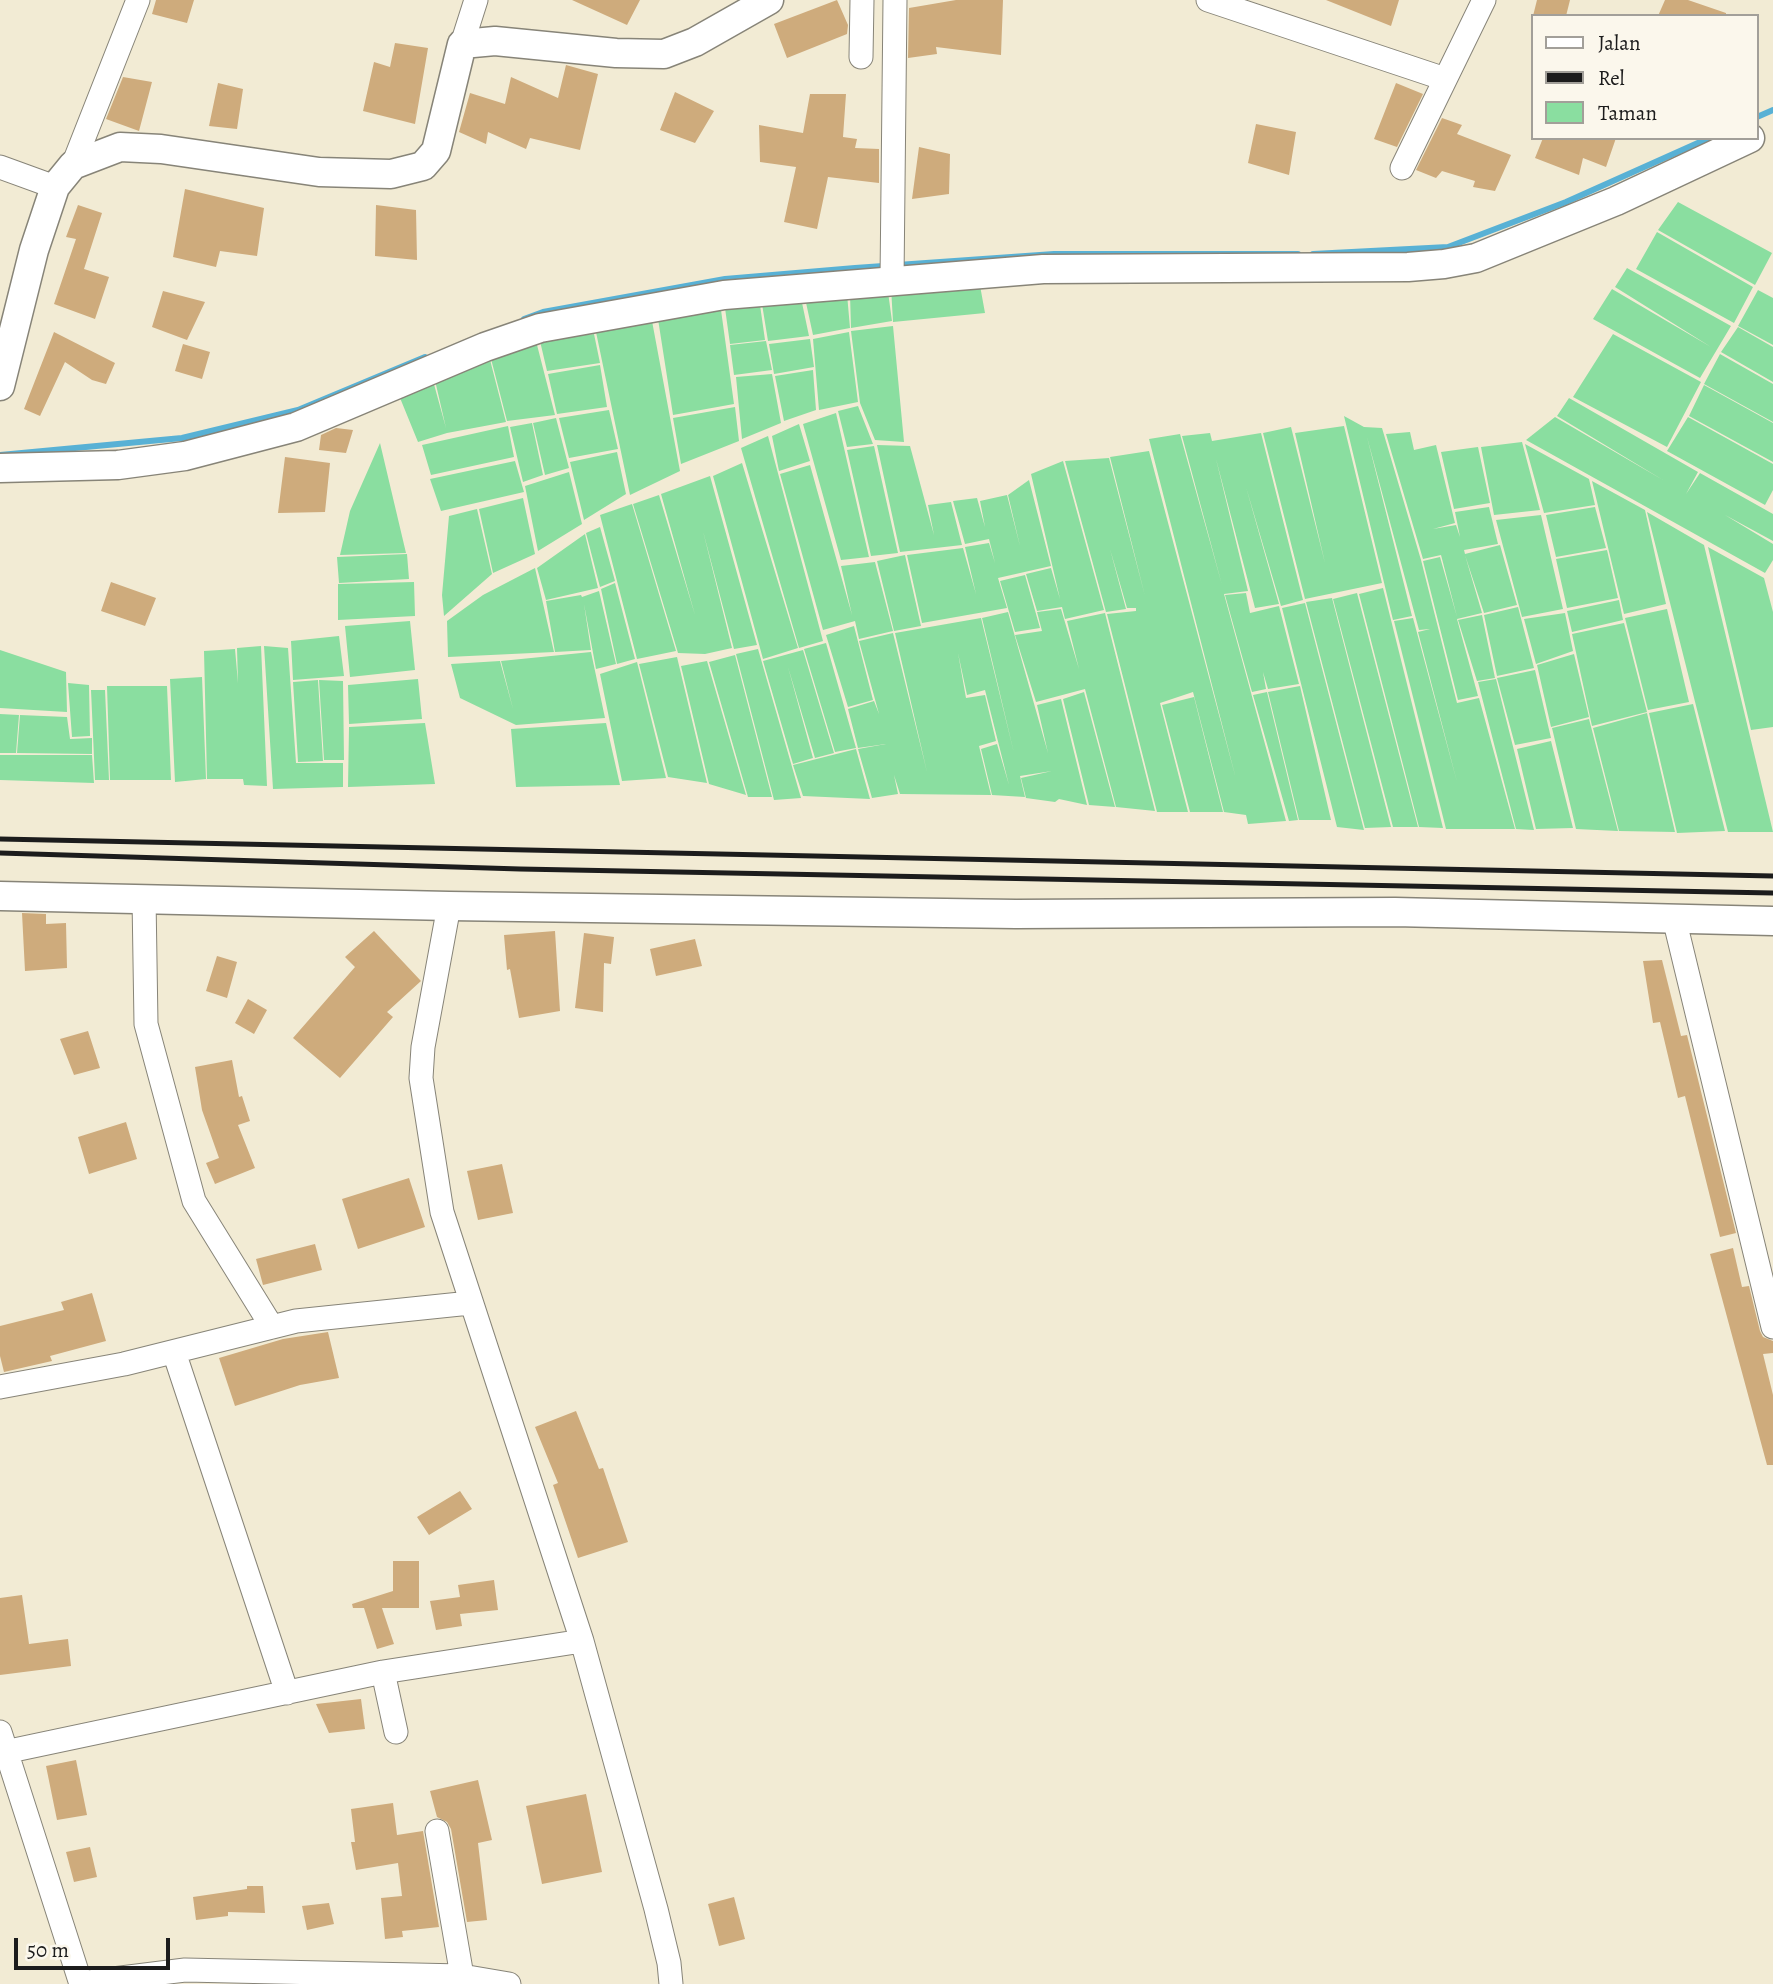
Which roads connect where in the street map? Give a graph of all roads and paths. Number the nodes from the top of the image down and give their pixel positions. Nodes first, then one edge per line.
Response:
1 (138, 0) edge
2 (476, 0) edge
3 (769, 0) edge
4 (862, 0) edge
5 (895, 0) edge
6 (1208, 0) edge
7 (1484, 0) edge
8 (462, 44) junction
9 (861, 57) dead end
10 (1446, 79) junction
11 (1745, 140) edge
12 (73, 165) junction
13 (0, 167) edge
14 (1402, 168) dead end
15 (55, 187) junction
16 (892, 271) junction
17 (0, 386) edge
18 (0, 468) edge
19 (0, 896) edge
20 (144, 898) junction
21 (449, 906) junction
22 (1674, 918) junction
23 (1773, 922) edge
24 (470, 1303) junction
25 (1773, 1327) edge
26 (272, 1328) junction
27 (174, 1352) junction
28 (0, 1387) edge
29 (582, 1641) junction
30 (383, 1672) junction
31 (288, 1693) junction
32 (396, 1732) dead end
33 (3, 1746) edge
34 (437, 1831) dead end
35 (463, 1976) junction
36 (81, 1984) edge
37 (509, 1984) edge
38 (670, 1984) edge

1 - 12 street
2 - 8 street
3 - 8 street
4 - 9 street
5 - 16 street
6 - 10 street
7 - 10 street
8 - 12 street
10 - 14 street
11 - 16 street
12 - 15 street
13 - 15 street
15 - 17 street
16 - 18 street
19 - 20 street
20 - 21 street
20 - 26 street
21 - 22 street
21 - 24 street
22 - 23 street
22 - 25 street
24 - 26 street
24 - 29 street
26 - 27 street
27 - 28 street
27 - 31 street
29 - 30 street
29 - 38 street
30 - 31 street
30 - 32 street
31 - 33 street
33 - 36 street
34 - 35 street
35 - 36 street
35 - 37 street

